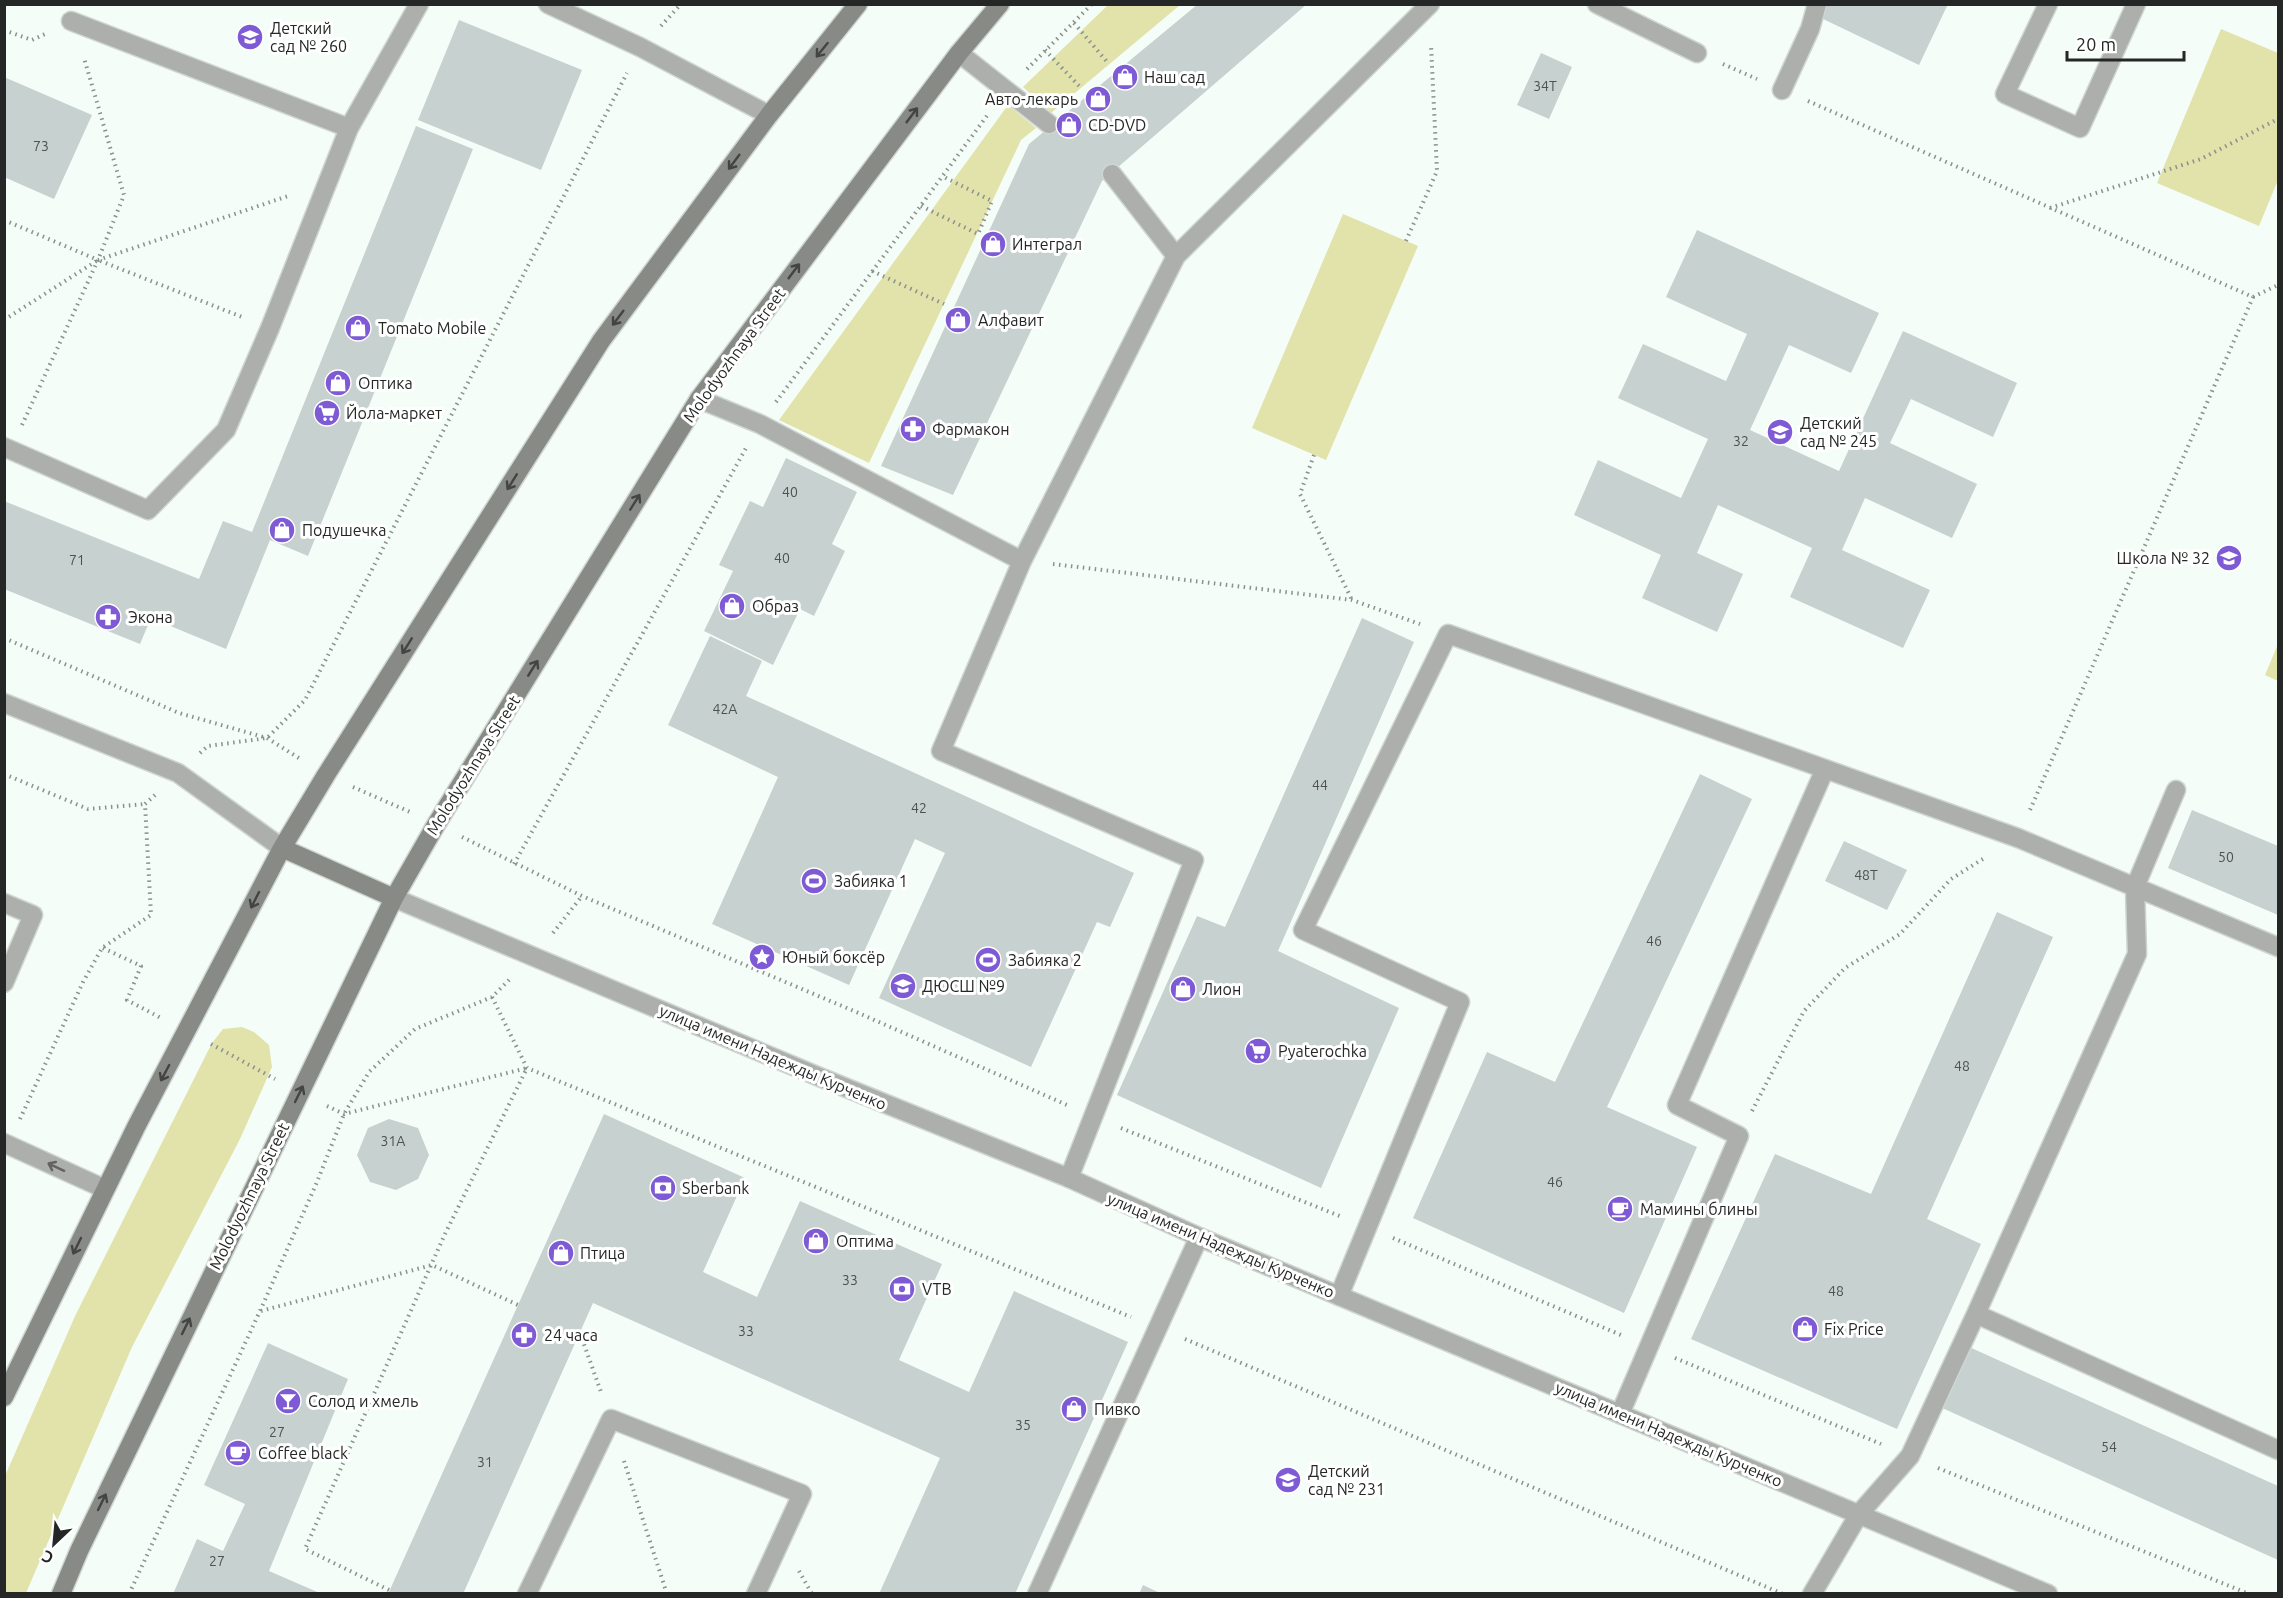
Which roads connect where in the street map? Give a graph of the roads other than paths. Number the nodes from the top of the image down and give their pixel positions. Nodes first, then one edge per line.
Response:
1 (419, 4) edge
2 (548, 4) edge
3 (858, 4) edge
4 (1000, 4) edge
5 (1597, 4) edge
6 (1817, 4) edge
7 (2048, 4) edge
8 (2136, 4) edge
9 (1430, 5) edge
10 (71, 21) road end
11 (959, 52) junction
12 (1697, 53) road end
13 (1782, 90) road end
14 (769, 115) junction
15 (1049, 124) dead end
16 (349, 128) junction
17 (1112, 174) dead end
18 (1176, 256) junction
19 (699, 399) junction
20 (7, 448) edge
21 (1022, 561) junction
22 (4, 703) edge
23 (1825, 769) junction
24 (2176, 790) dead end
25 (282, 848) junction
26 (2135, 887) junction
27 (394, 898) junction
28 (4, 903) edge
29 (2278, 947) edge
30 (4, 983) edge
31 (6, 1144) edge
32 (1069, 1178) junction
33 (105, 1189) junction
34 (1199, 1237) junction
35 (1339, 1296) junction
36 (1976, 1314) junction
37 (4, 1397) edge
38 (1620, 1414) junction
39 (2278, 1450) edge
40 (1859, 1514) junction
41 (61, 1593) edge
42 (528, 1593) edge
43 (756, 1593) edge
44 (1037, 1593) edge
45 (1812, 1593) edge
46 (2048, 1593) edge

1 - 16 street
2 - 14 street
3 -> 14 main road
4 - 11 main road, Molodyozhnaya Street
5 - 12 street
6 - 13 street
7 - 8 street
9 - 18 street
10 - 16 street
11 - 15 street
19 -> 11 main road, Molodyozhnaya Street
14 -> 25 main road
16 - 20 street
17 - 18 street
18 - 21 street
19 - 21 street
27 -> 19 main road, Molodyozhnaya Street
21 - 32 street
22 - 25 street
23 - 26 street
23 - 35 street
23 - 38 street
24 - 26 street
25 - 27 main road
25 -> 33 main road
26 - 29 street
26 - 36 street
27 - 32 street, улица имени Надежды Курченко
41 -> 27 main road, Molodyozhnaya Street
28 - 30 street
33 -> 31 street
32 - 34 street, улица имени Надежды Курченко
33 -> 37 main road
34 - 35 street, улица имени Надежды Курченко
34 - 44 street
35 - 38 street, улица имени Надежды Курченко
36 - 39 street
36 - 40 street
38 - 40 street, улица имени Надежды Курченко
40 - 45 street
40 - 46 street, улица имени Надежды Курченко
42 - 43 street

